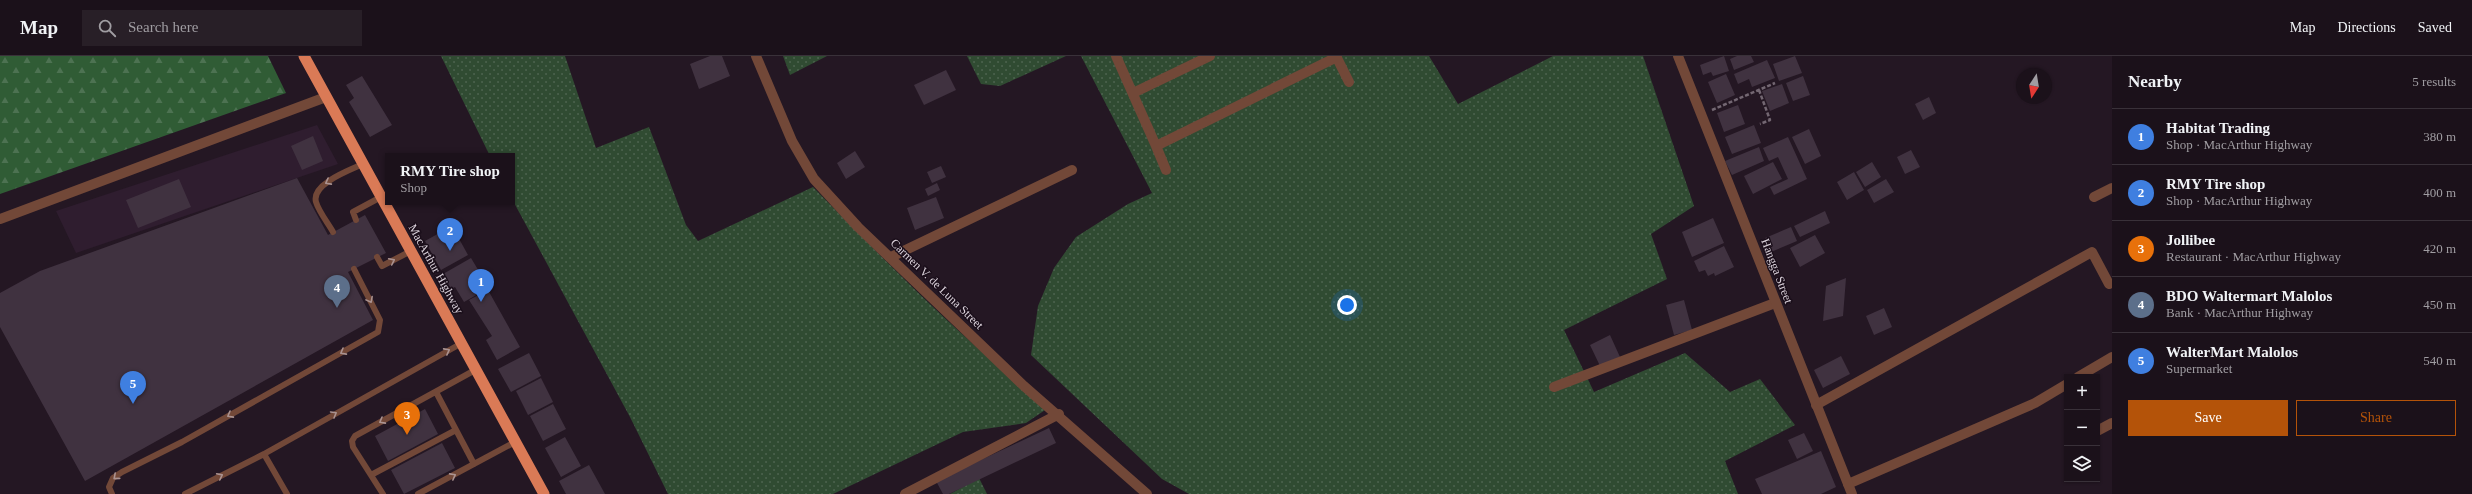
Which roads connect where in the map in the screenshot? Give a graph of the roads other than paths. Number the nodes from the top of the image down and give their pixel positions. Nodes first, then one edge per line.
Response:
1 (304, 56) edge
2 (756, 56) edge
3 (1116, 56) edge
4 (1210, 56) edge
5 (1336, 56) edge
6 (1678, 56) edge
7 (1350, 82) dead end
8 (1133, 93) junction
9 (326, 97) junction
10 (1156, 146) junction
11 (363, 164) junction
12 (1072, 170) dead end
13 (1166, 170) dead end
14 (2112, 188) edge
15 (381, 197) junction
16 (2094, 197) dead end
17 (385, 204) edge
18 (385, 205) edge
19 (0, 219) edge
20 (356, 220) dead end
21 (333, 232) dead end
22 (411, 251) junction
23 (377, 257) dead end
24 (891, 257) junction
25 (354, 269) dead end
26 (2110, 284) dead end
27 (1775, 303) junction
28 (462, 343) junction
29 (2112, 356) edge
30 (477, 369) junction
31 (2083, 374) edge
32 (2064, 386) edge
33 (1554, 387) dead end
34 (436, 392) junction
35 (1816, 405) junction
36 (1059, 414) junction
37 (2112, 423) edge
38 (2100, 429) edge
39 (456, 430) junction
40 (515, 442) junction
41 (264, 454) junction
42 (474, 464) junction
43 (371, 475) junction
44 (1848, 484) junction
45 (112, 494) edge
46 (185, 494) edge
47 (287, 494) edge
48 (383, 494) edge
49 (418, 494) edge
50 (544, 494) edge
51 (905, 494) edge
52 (1147, 494) edge
53 (1852, 494) edge

1 - 9 highway, MacArthur Highway
2 - 24 street, Carmen V. de Luna Street
3 - 8 street
4 - 8 street
5 - 7 street
5 - 10 street
6 - 27 street, Hangga Street
8 - 10 street
9 - 11 highway, MacArthur Highway
9 - 19 street
10 - 13 street
11 - 15 highway, MacArthur Highway
11 -> 21 lane
12 - 24 street
14 - 16 street
15 - 17 highway, MacArthur Highway
15 - 20 lane
18 - 22 highway, MacArthur Highway
23 -> 22 lane
22 - 28 highway, MacArthur Highway
24 - 36 street, Carmen V. de Luna Street
25 -> 45 lane
26 - 35 street
27 - 33 street
27 - 35 street, Hangga Street
28 - 30 highway, MacArthur Highway
41 -> 28 lane
29 - 31 street
30 - 34 lane
30 - 40 highway, MacArthur Highway
32 - 44 street
34 - 39 lane
34 -> 43 lane
35 - 44 street, Hangga Street
36 - 51 street
36 - 52 street, Carmen V. de Luna Street
37 - 38 street
39 - 42 lane
39 - 43 lane
40 - 42 lane
40 - 50 highway, MacArthur Highway
46 -> 41 lane
41 - 47 lane
49 -> 42 lane
43 - 48 lane
44 - 53 street, Hangga Street

